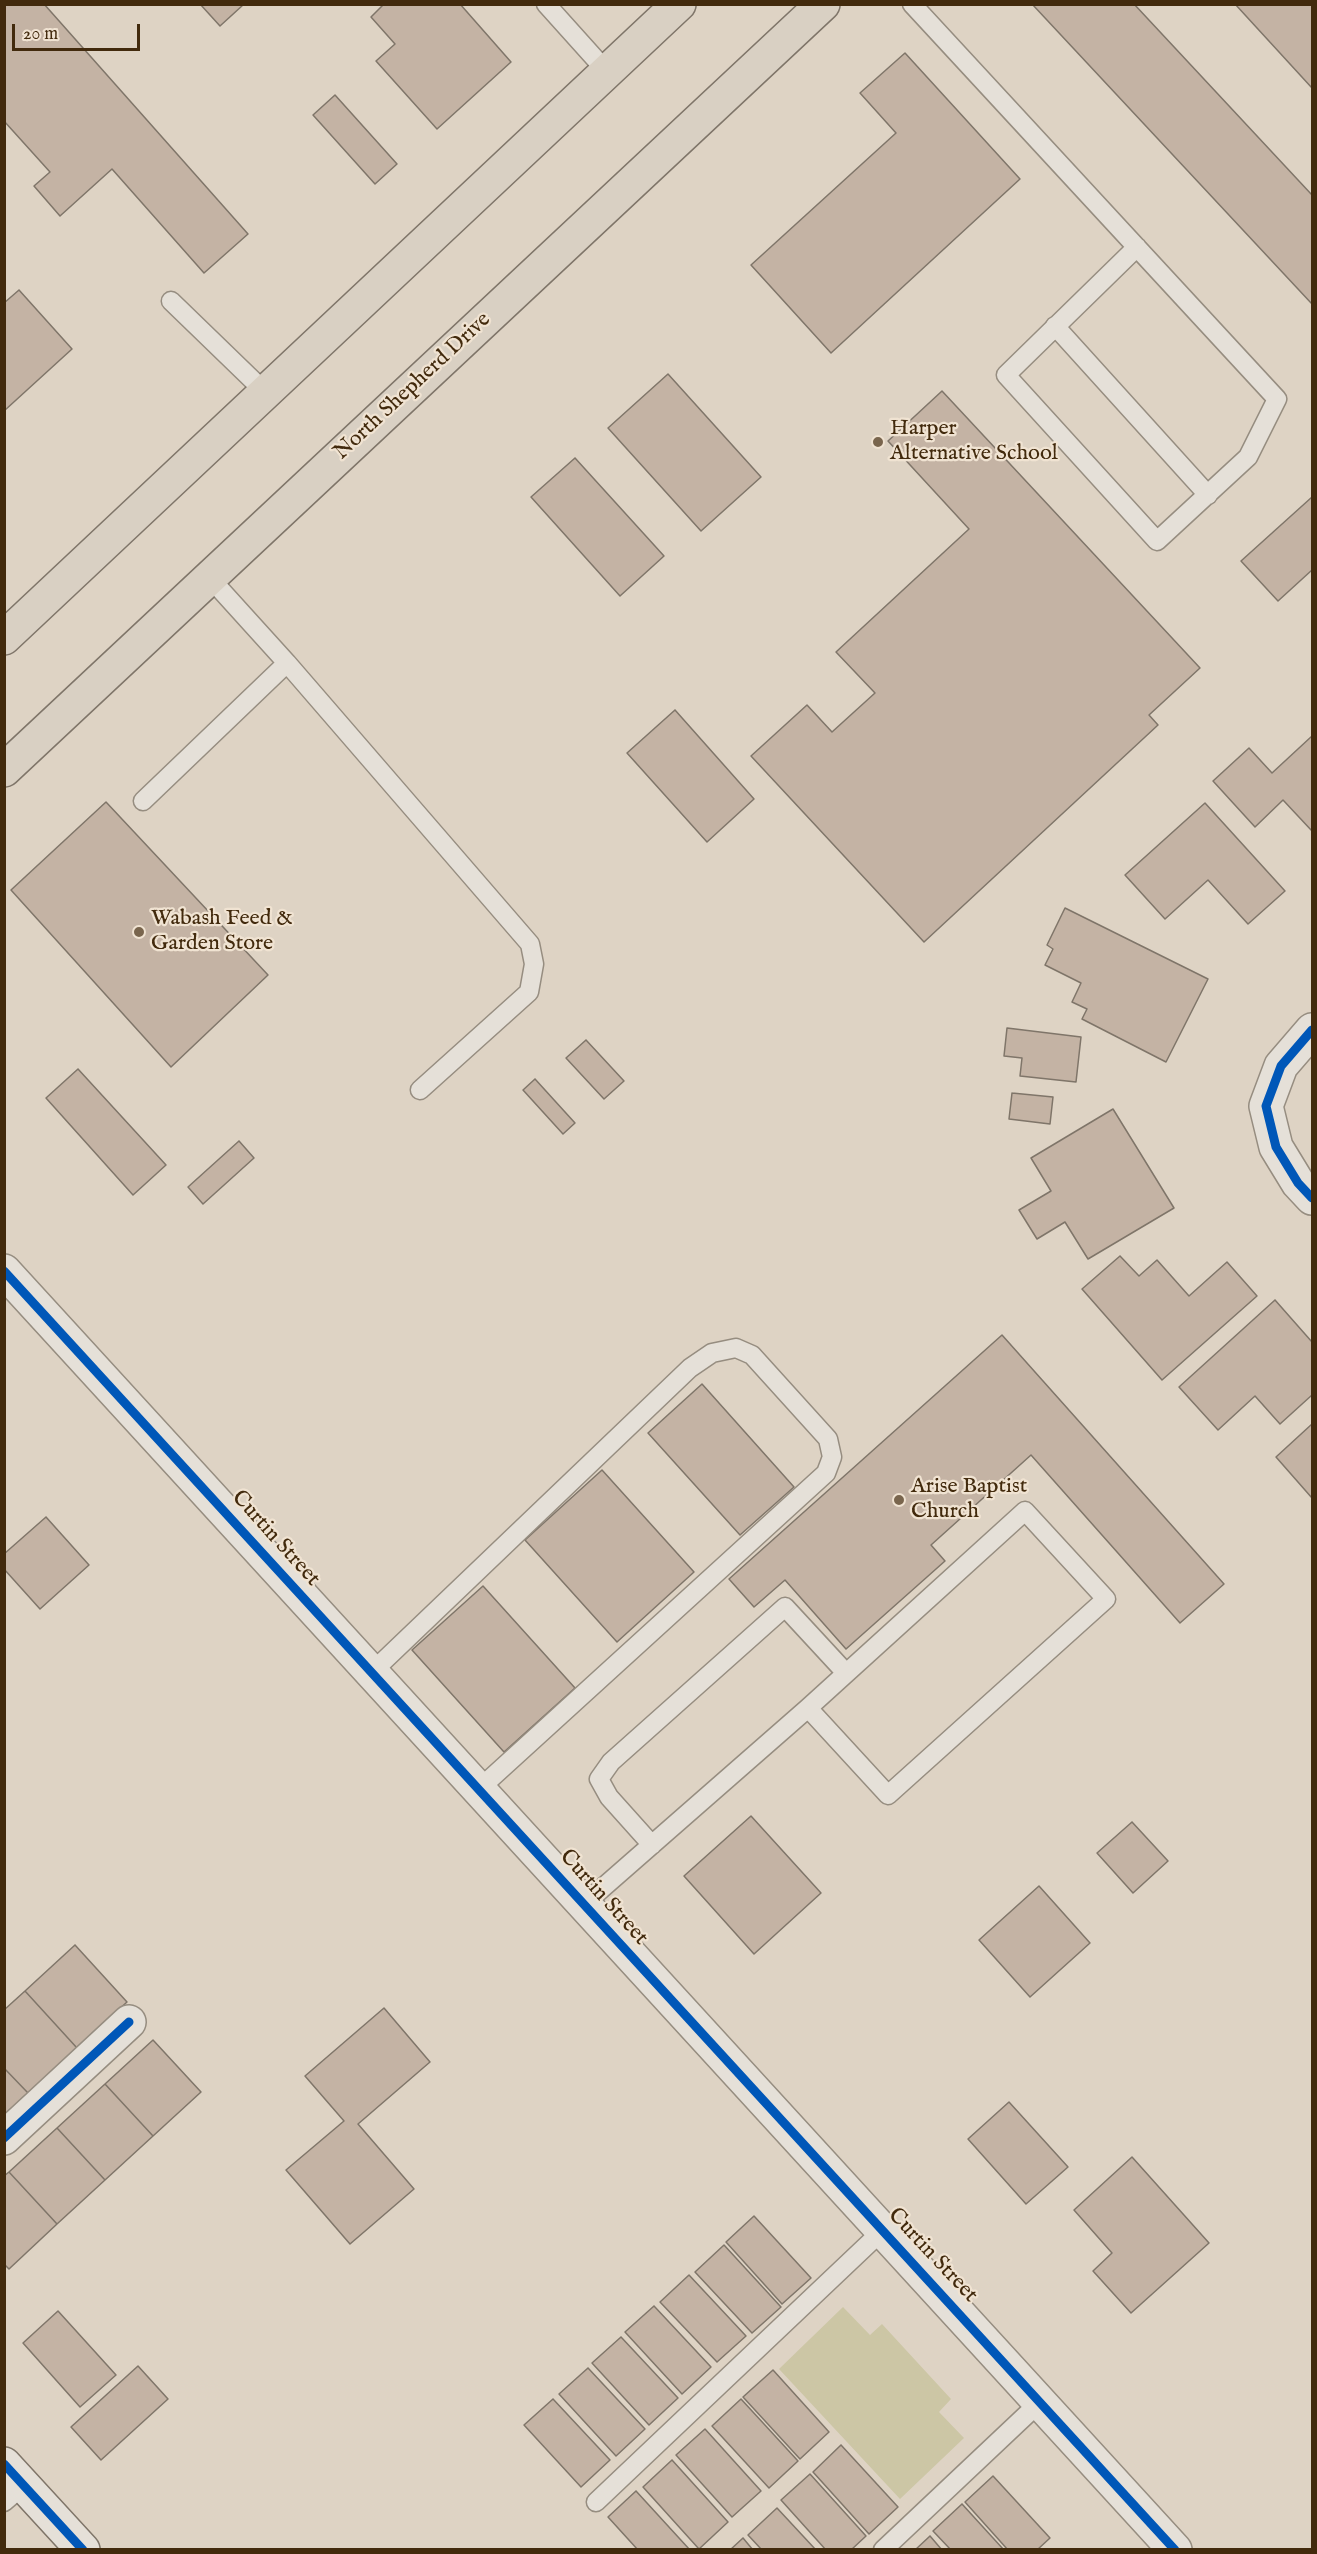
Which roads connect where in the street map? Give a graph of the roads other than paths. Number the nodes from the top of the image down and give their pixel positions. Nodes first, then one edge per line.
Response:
1 (546, 4) edge
2 (679, 4) edge
3 (822, 4) edge
4 (912, 4) edge
5 (608, 73) junction
6 (1137, 247) junction
7 (171, 301) dead end
8 (1055, 326) junction
9 (266, 393) junction
10 (1208, 495) junction
11 (210, 578) junction
12 (4, 638) edge
13 (287, 663) junction
14 (4, 770) edge
15 (143, 801) dead end
16 (1312, 1030) edge
17 (420, 1090) dead end
18 (1312, 1198) edge
19 (4, 1272) edge
20 (371, 1673) junction
21 (846, 1673) junction
22 (807, 1708) junction
23 (478, 1790) junction
24 (652, 1845) junction
25 (583, 1905) junction
26 (129, 2022) dead end
27 (4, 2138) edge
28 (882, 2231) junction
29 (1040, 2402) junction
30 (11, 2484) edge
31 (596, 2502) dead end
32 (83, 2550) edge
33 (883, 2550) edge
34 (1175, 2550) edge

1 - 5 lane
2 - 5 main road
3 - 11 main road, North Shepherd Drive
4 - 6 lane
5 - 9 main road
6 - 8 lane
6 - 10 lane
7 - 9 lane
8 - 10 lane
8 - 10 lane
9 - 12 main road
11 - 13 lane
11 - 14 main road, North Shepherd Drive
13 - 15 lane
13 - 17 lane
16 - 18 street
19 - 20 street, Curtin Street
20 - 23 street, Curtin Street
20 - 23 lane
21 - 22 lane
21 - 22 lane
21 - 24 lane
22 - 24 lane
23 - 25 street, Curtin Street
24 - 25 lane
25 - 28 street, Curtin Street
26 - 27 street
28 - 29 street, Curtin Street
28 - 31 lane
29 - 33 lane
29 - 34 street, Curtin Street
30 - 32 street

